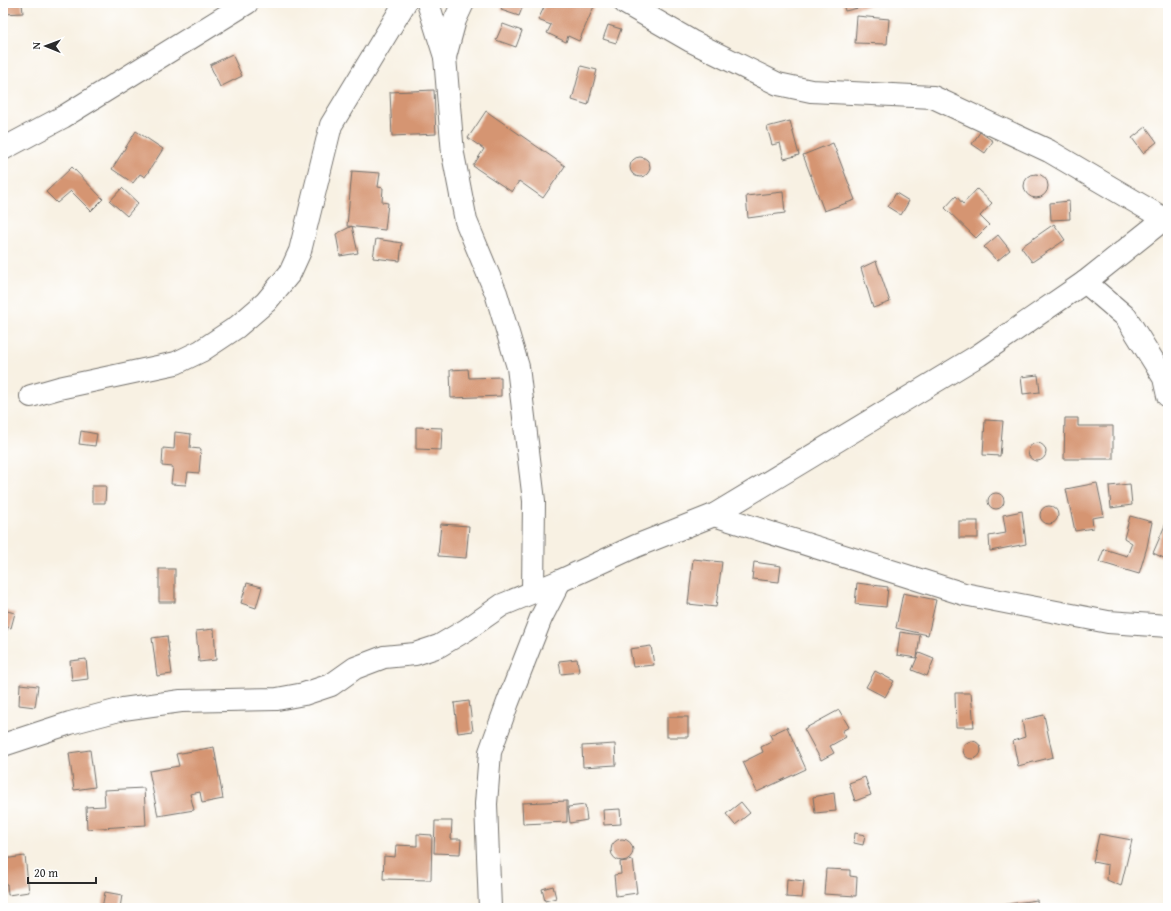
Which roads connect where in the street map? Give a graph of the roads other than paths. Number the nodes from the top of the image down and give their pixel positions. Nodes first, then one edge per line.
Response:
1 (247, 3) edge
2 (405, 3) edge
3 (428, 3) edge
4 (463, 3) edge
5 (625, 3) edge
6 (445, 57) junction
7 (3, 148) edge
8 (1167, 219) edge
9 (1085, 282) junction
10 (31, 396) dead end
11 (1168, 396) edge
12 (714, 515) junction
13 (560, 581) junction
14 (533, 591) junction
15 (1168, 626) edge
16 (3, 745) edge
17 (490, 908) edge

1 - 7 street
2 - 10 street
3 - 6 street
4 - 6 street
5 - 8 street
6 - 14 street
8 - 9 street
9 - 11 street
9 - 12 street
12 - 13 street
12 - 15 street
13 - 14 street
13 - 17 street
14 - 16 street

